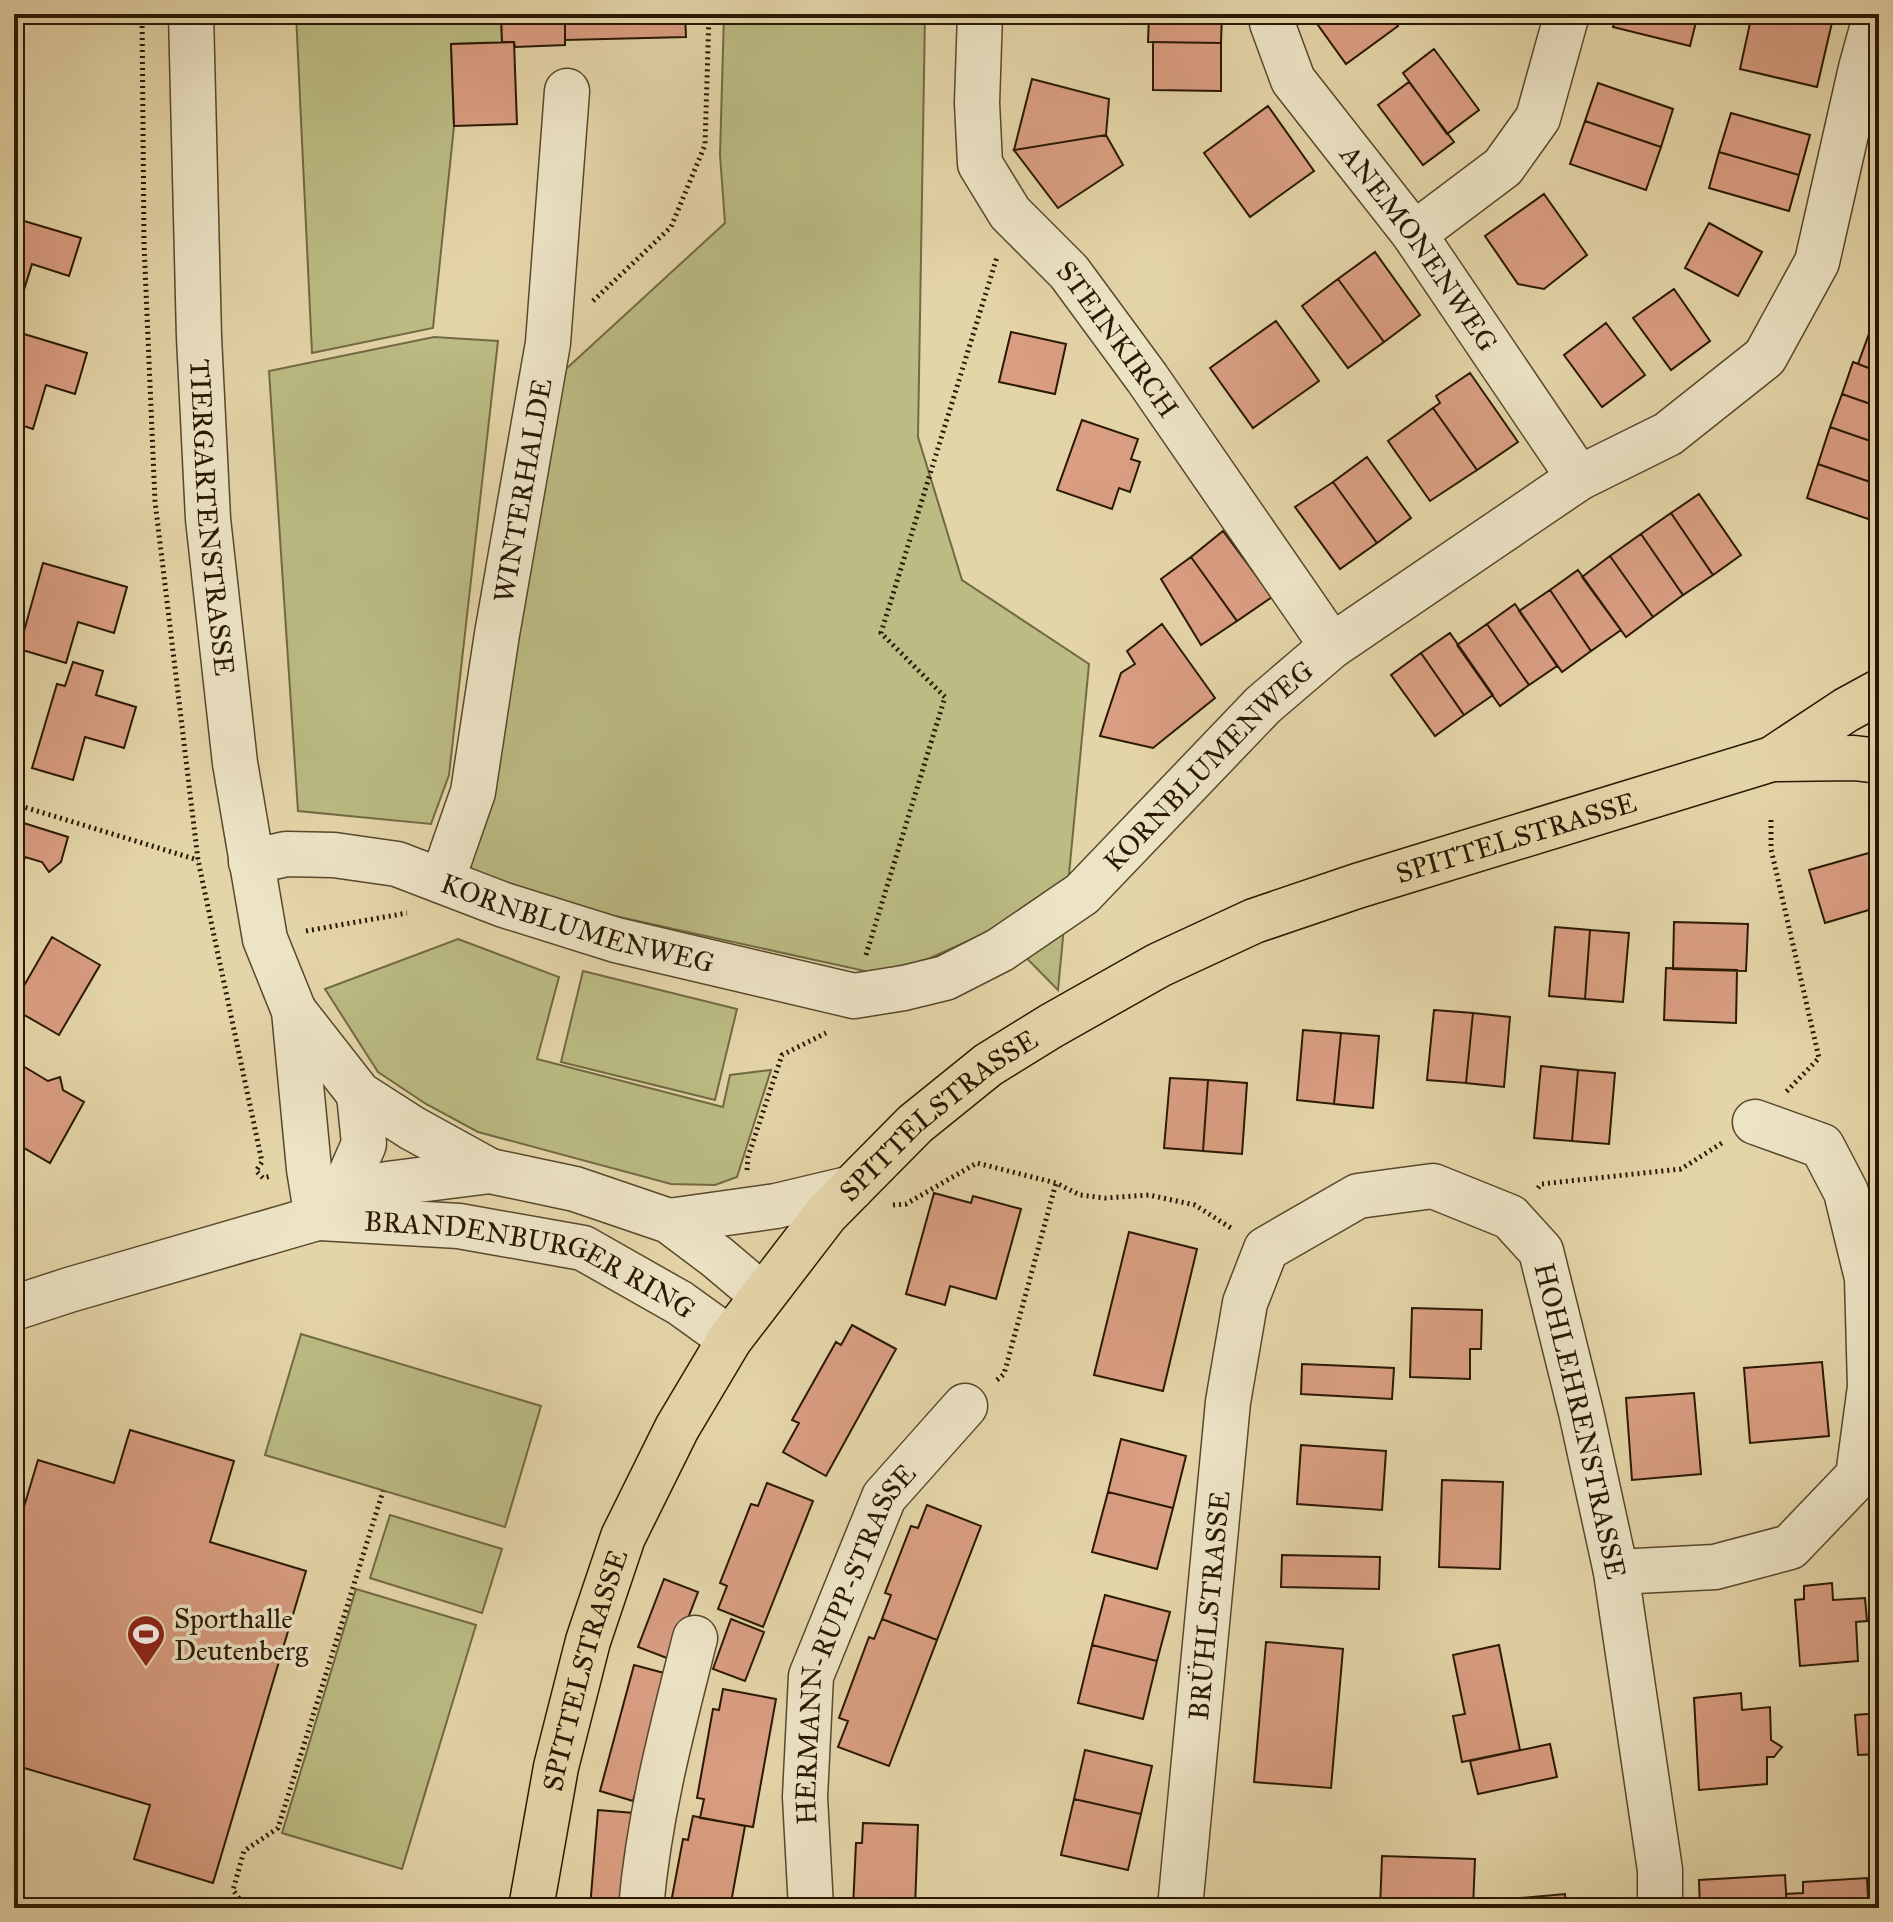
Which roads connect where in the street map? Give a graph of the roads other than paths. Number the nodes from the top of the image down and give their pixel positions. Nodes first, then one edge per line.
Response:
1 (191, 14) edge
2 (980, 14) edge
3 (1272, 14) edge
4 (1567, 14) edge
5 (1876, 14) edge
6 (567, 91) dead end
7 (1414, 234) junction
8 (1579, 478) junction
9 (1332, 646) junction
10 (1879, 692) edge
11 (1871, 756) edge
12 (1772, 759) junction
13 (251, 862) junction
14 (427, 896) junction
15 (294, 1011) junction
16 (359, 1094) junction
17 (1755, 1122) road end
18 (490, 1171) junction
19 (868, 1197) junction
20 (317, 1218) junction
21 (669, 1221) junction
22 (762, 1295) junction
23 (1245, 1303) joint
24 (14, 1308) edge
25 (730, 1339) junction
26 (965, 1406) road end
27 (1616, 1572) junction
28 (695, 1638) dead end
29 (531, 1908) edge
30 (641, 1908) edge
31 (811, 1908) edge
32 (1180, 1908) edge
33 (1660, 1908) edge

1 - 13 street, TIERGARTENSTRASSE
2 - 9 street, STEINKIRCH
3 - 7 street, ANEMONENWEG
4 - 7 street
5 - 8 street, KORNBLUMENWEG
6 - 14 street, WINTERHALDE
7 - 8 street, ANEMONENWEG
8 - 9 street, KORNBLUMENWEG
9 - 14 street, KORNBLUMENWEG
10 - 12 main road, SPITTELSTRASSE
11 - 12 main road, SPITTELSTRASSE
12 - 19 main road, SPITTELSTRASSE
13 - 14 street, KORNBLUMENWEG
13 - 15 street, TIERGARTENSTRASSE
15 - 16 street, TIERGARTENSTRASSE
15 - 20 street, TIERGARTENSTRASSE
16 - 18 street, TIERGARTENSTRASSE
16 - 20 street
17 - 27 street
18 - 20 street, BRANDENBURGER RING
18 - 21 street, BRANDENBURGER RING
19 - 21 street, BRANDENBURGER RING
19 - 22 main road, SPITTELSTRASSE
20 - 24 street, BRANDENBURGER RING
20 - 25 street, BRANDENBURGER RING
21 - 22 street, BRANDENBURGER RING
22 - 25 main road, SPITTELSTRASSE
23 - 27 street, HOHLEHRENSTRASSE
23 - 32 street, BRÜHLSTRASSE
25 - 29 main road, SPITTELSTRASSE
26 - 31 street, HERMANN-RUPP-STRASSE
27 - 33 street, HOHLEHRENSTRASSE
28 - 30 street

